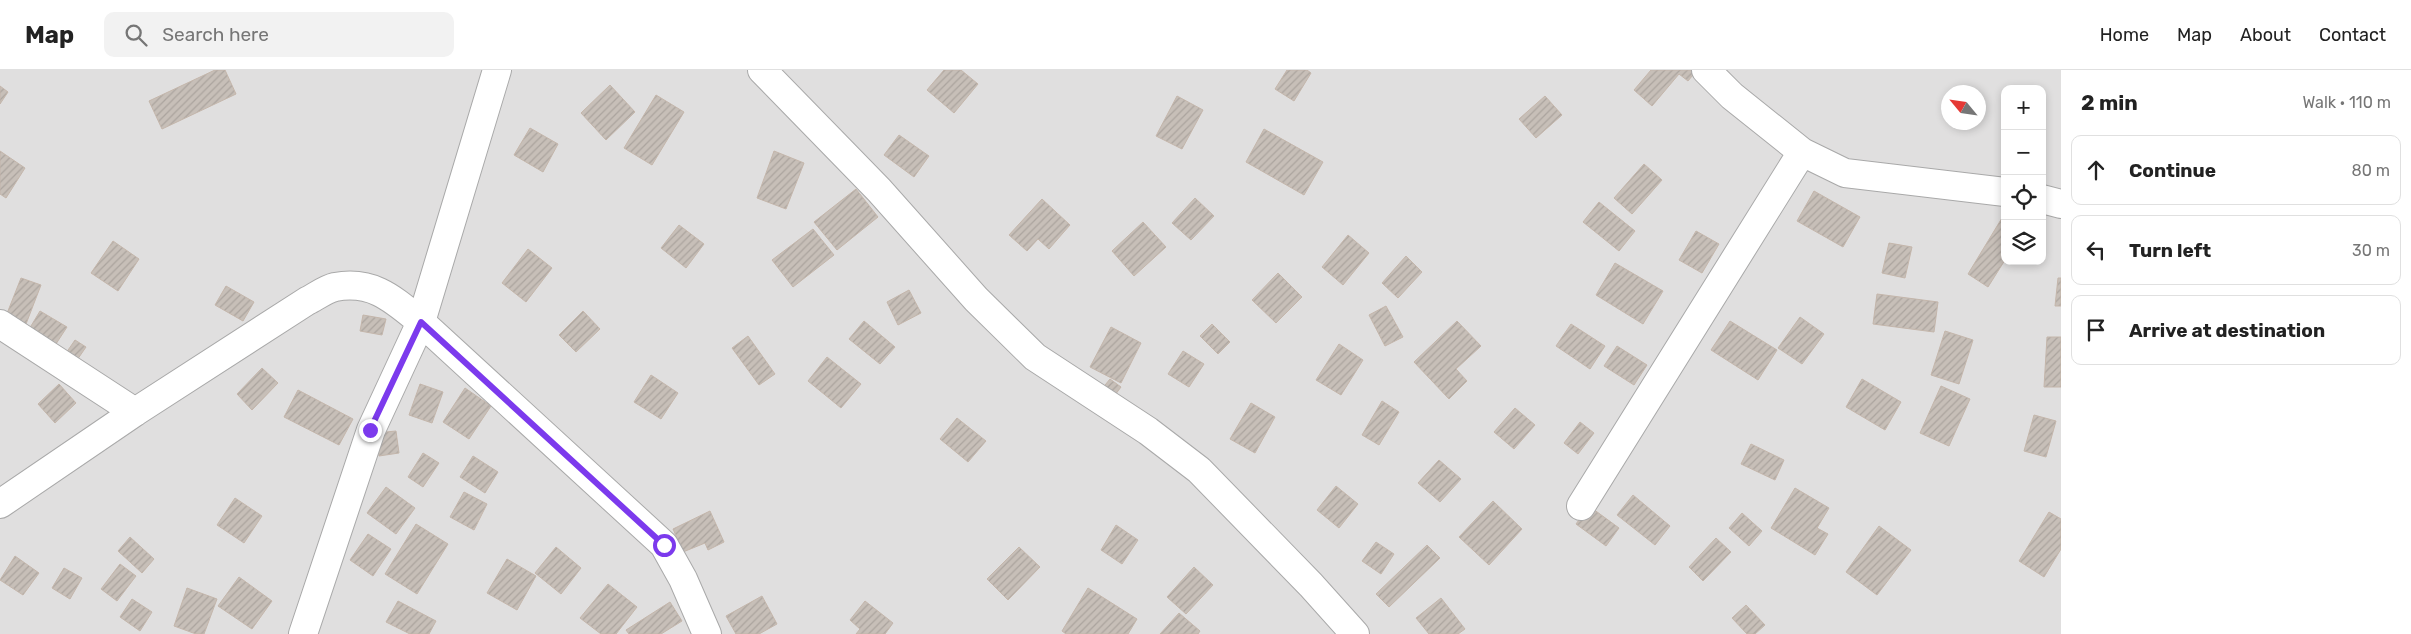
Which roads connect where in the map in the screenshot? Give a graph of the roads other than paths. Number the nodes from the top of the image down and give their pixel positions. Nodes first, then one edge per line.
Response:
1 (497, 70) edge
2 (762, 70) edge
3 (1706, 70) edge
4 (1802, 152) junction
5 (2001, 192) edge
6 (2046, 200) edge
7 (2061, 204) edge
8 (421, 322) junction
9 (0, 324) edge
10 (135, 412) junction
11 (0, 504) edge
12 (1581, 506) dead end
13 (303, 634) edge
14 (707, 634) edge
15 (1355, 634) edge

1 - 8 street
2 - 15 street
3 - 4 street
4 - 5 street
4 - 12 street
6 - 7 street
8 - 10 street
8 - 13 street
8 - 14 street
9 - 10 street
10 - 11 street

